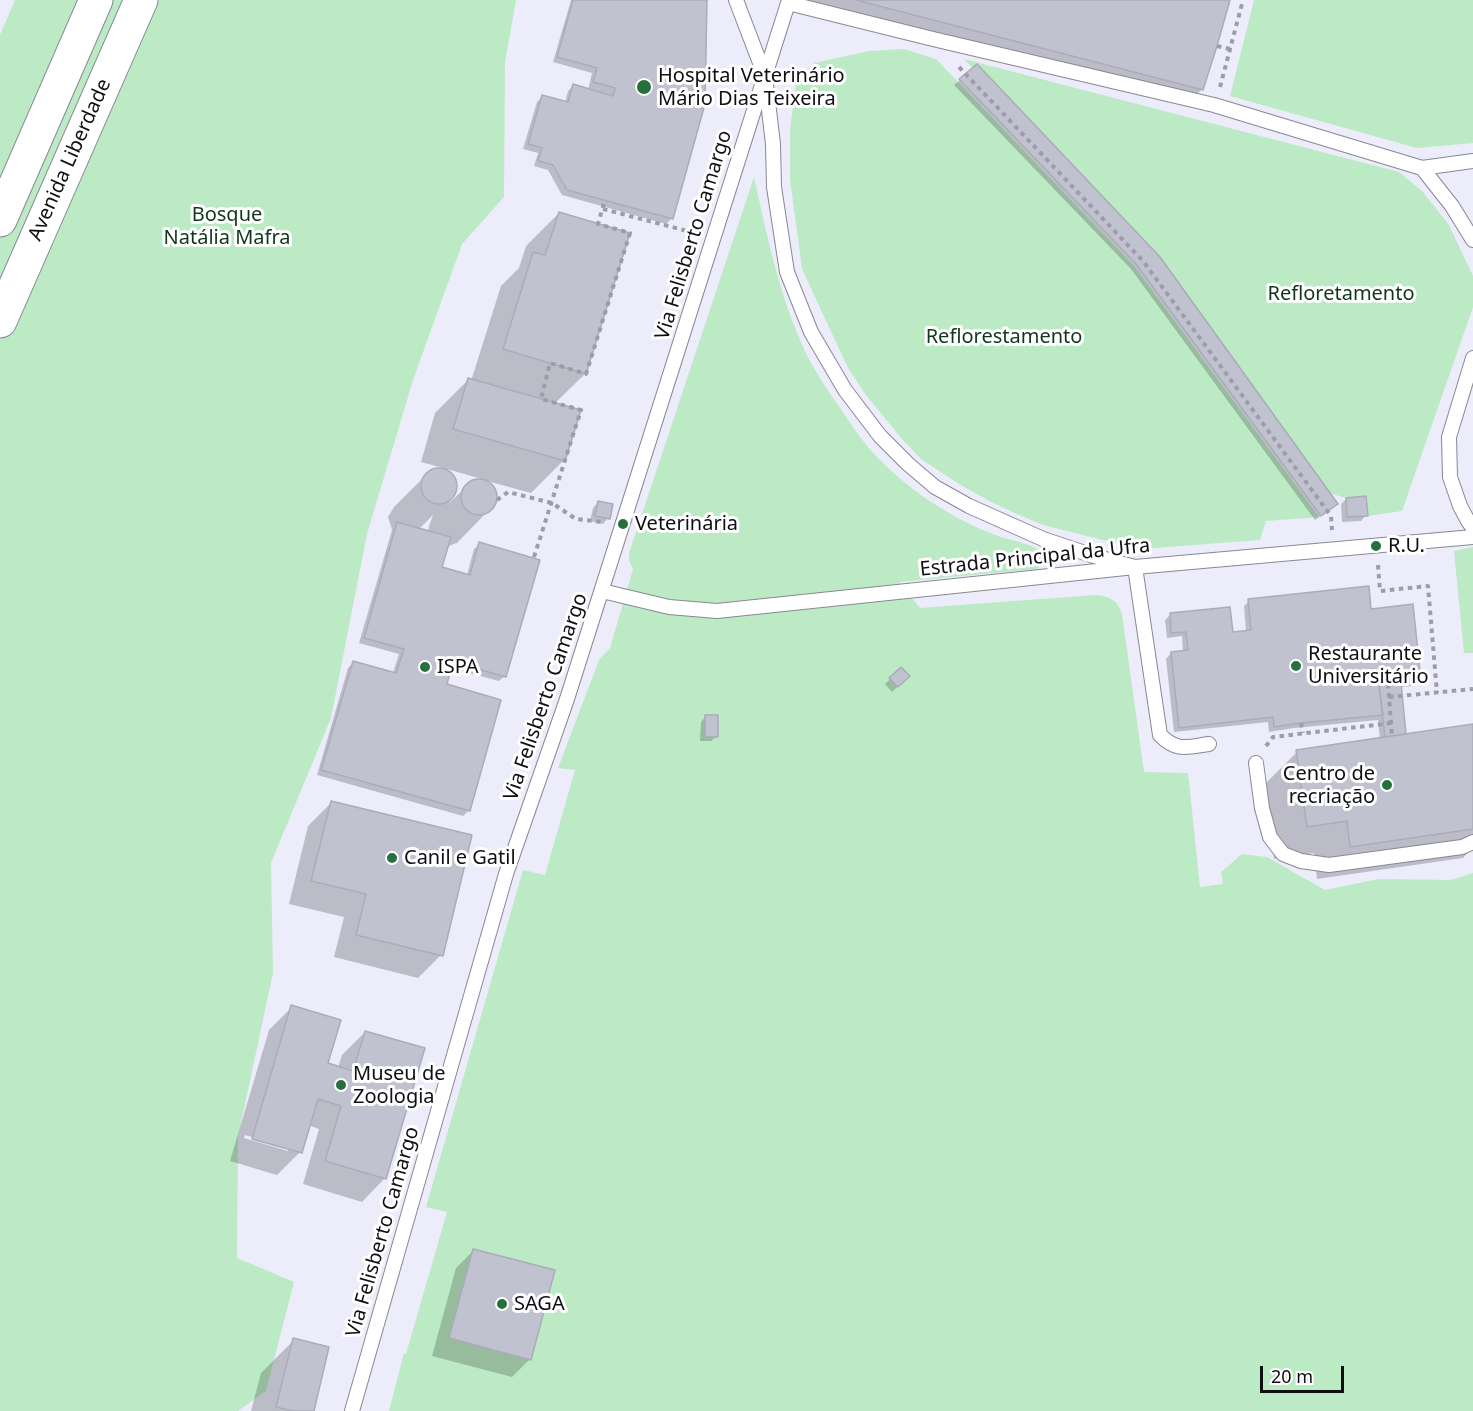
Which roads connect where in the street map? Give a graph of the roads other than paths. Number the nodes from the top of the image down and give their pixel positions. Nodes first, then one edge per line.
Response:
1 (96, 0) edge
2 (141, 0) edge
3 (736, 0) edge
4 (788, 1) edge
5 (765, 76) junction
6 (1473, 161) edge
7 (1422, 168) junction
8 (0, 220) edge
9 (1473, 240) edge
10 (0, 321) edge
11 (1473, 358) edge
12 (1473, 528) edge
13 (1473, 537) edge
14 (1135, 567) junction
15 (602, 591) junction
16 (1209, 744) dead end
17 (1256, 762) dead end
18 (1473, 842) edge
19 (352, 1411) edge

1 - 8 main road, Avenida Liberdade
2 - 10 main road, Avenida Liberdade
3 - 5 lane
4 - 5 lane, Via Felisberto Camargo
4 - 7 lane
5 - 14 lane
5 - 15 lane, Via Felisberto Camargo
6 - 7 lane
7 - 9 lane
11 - 12 lane
13 - 14 lane, Estrada Principal da Ufra
14 - 15 lane, Estrada Principal da Ufra
14 - 16 lane
15 - 19 lane, Via Felisberto Camargo
17 - 18 lane

